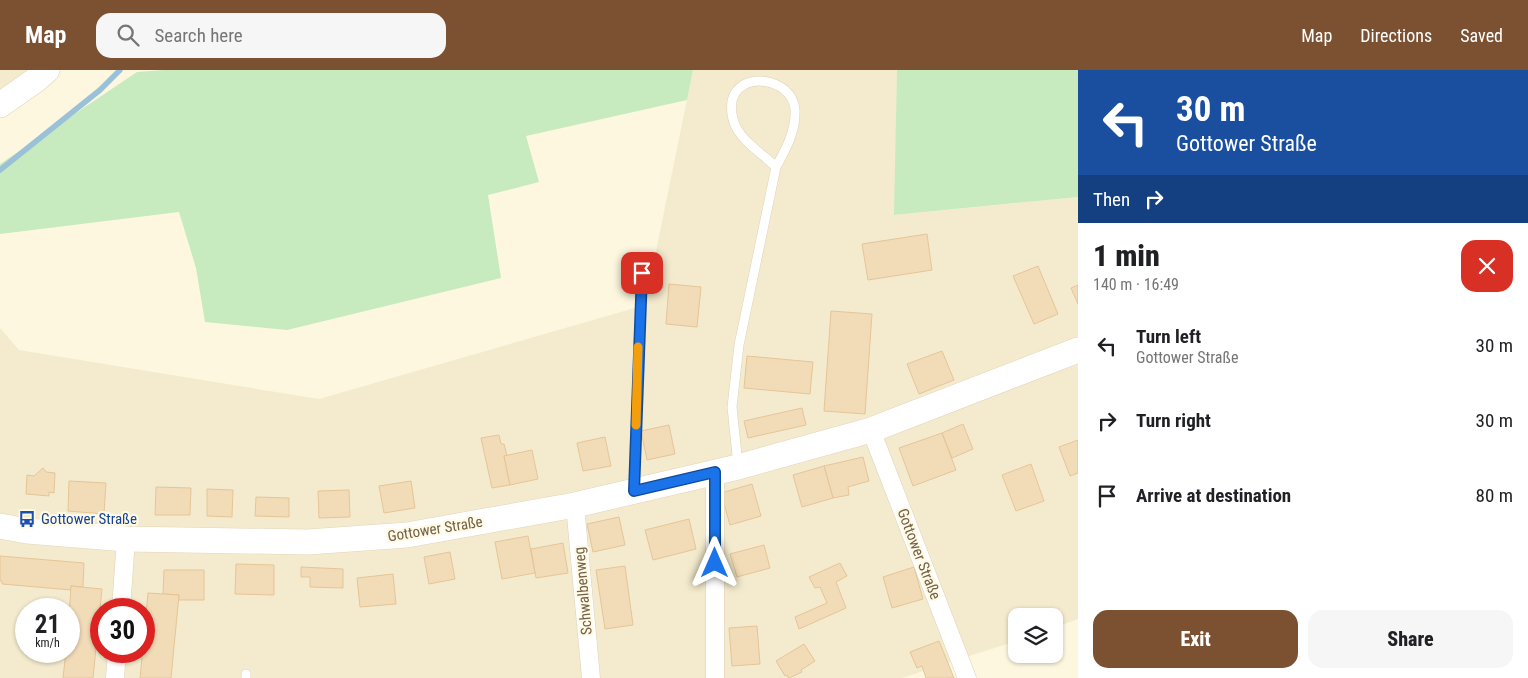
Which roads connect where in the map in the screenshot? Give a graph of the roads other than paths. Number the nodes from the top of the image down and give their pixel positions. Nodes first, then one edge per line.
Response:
1 (47, 70) edge
2 (0, 105) edge
3 (776, 167) junction
4 (642, 273) dead end
5 (1078, 350) edge
6 (871, 430) junction
7 (727, 470) junction
8 (634, 491) junction
9 (576, 505) junction
10 (0, 526) edge
11 (126, 538) junction
12 (122, 598) edge
13 (117, 663) edge
14 (115, 678) edge
15 (591, 678) edge
16 (715, 678) edge
17 (967, 678) edge

1 - 2 street
3 - 3 lane
3 - 7 lane
4 - 8 lane
5 - 6 street, Gottower Straße
6 - 7 street, Gottower Straße
6 - 17 street, Gottower Straße
7 - 8 street, Gottower Straße
7 - 16 street
8 - 9 street, Gottower Straße
9 - 11 street, Gottower Straße
9 - 15 street, Schwalbenweg
10 - 11 street, Gottower Straße
11 - 12 street
13 - 14 street

